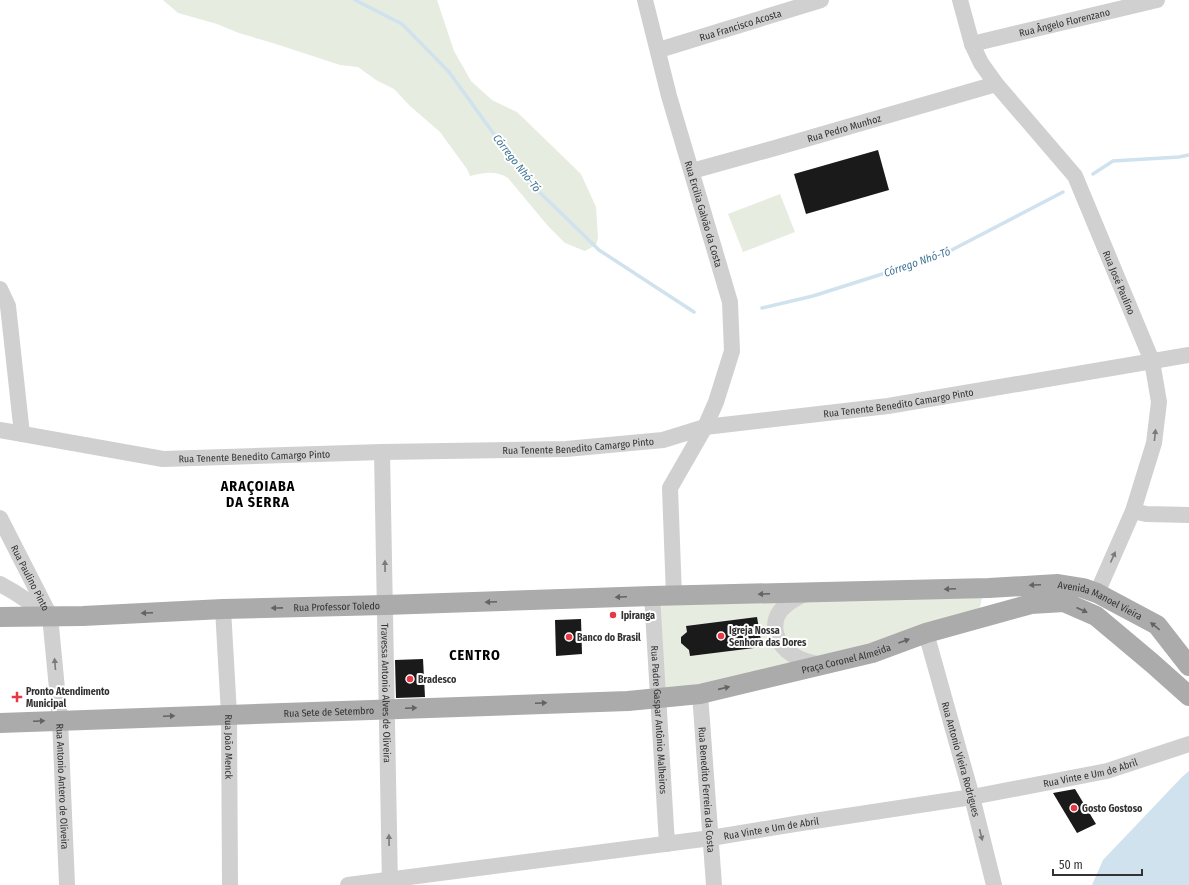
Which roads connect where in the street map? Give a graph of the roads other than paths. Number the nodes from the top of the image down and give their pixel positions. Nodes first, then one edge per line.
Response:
1 (645, 0) edge
2 (821, 0) edge
3 (960, 0) edge
4 (1157, 0) edge
5 (972, 44) junction
6 (659, 50) junction
7 (996, 84) junction
8 (692, 171) junction
9 (0, 289) edge
10 (1189, 355) edge
11 (1152, 361) junction
12 (705, 428) junction
13 (0, 430) edge
14 (22, 434) junction
15 (382, 452) junction
16 (1133, 511) junction
17 (1189, 514) edge
18 (0, 518) edge
19 (0, 584) edge
20 (809, 593) junction
21 (1097, 593) junction
22 (652, 596) junction
23 (674, 596) junction
24 (1031, 604) joint
25 (385, 605) junction
26 (223, 609) junction
27 (50, 616) junction
28 (0, 617) edge
29 (926, 633) junction
30 (1184, 656) edge
31 (1152, 663) junction
32 (822, 665) junction
33 (700, 694) junction
34 (1189, 696) edge
35 (658, 698) junction
36 (387, 708) junction
37 (229, 714) junction
38 (60, 720) junction
39 (0, 723) edge
40 (1189, 744) edge
41 (972, 797) junction
42 (712, 838) junction
43 (667, 844) junction
44 (390, 882) edge
45 (67, 885) edge
46 (230, 885) edge
47 (348, 885) edge
48 (714, 885) edge
49 (994, 885) edge

1 - 6 street, Rua Ercilia Galvão da Costa
2 - 6 street, Rua Francisco Acosta
3 - 5 street, Rua José Paulino
4 - 5 street, Rua Ângelo Florenzano
5 - 7 street, Rua José Paulino
6 - 8 street, Rua Ercilia Galvão da Costa
7 - 8 street, Rua Pedro Munhoz
7 - 11 street, Rua José Paulino
8 - 12 street, Rua Ercilia Galvão da Costa
9 - 14 street
10 - 11 street, Rua Tenente Benedito Camargo Pinto
11 - 12 street, Rua Tenente Benedito Camargo Pinto
16 -> 11 street, Rua José Paulino
12 - 15 street, Rua Tenente Benedito Camargo Pinto
12 - 23 street, Rua Ercilia Galvão da Costa
13 - 14 street, Rua Tenente Benedito Camargo Pinto
14 - 15 street, Rua Tenente Benedito Camargo Pinto
25 -> 15 street, Travessa Antonio Alves de Oliveira
16 - 17 street
21 -> 16 street, Rua José Paulino
18 - 27 street, Rua Paulino Pinto
19 - 27 street
21 -> 20 main road, Avenida Manoel Vieira
20 -> 23 main road
20 - 32 street
30 -> 21 main road, Avenida Manoel Vieira
22 - 23 main road, Rua Professor Toledo
22 -> 25 main road, Rua Professor Toledo
22 - 35 street, Rua Padre Gaspar Antônio Malheiros
24 - 29 main road, Praça Coronel Almeida
24 -> 31 main road, Avenida Manoel Vieira
25 -> 26 main road, Rua Professor Toledo
25 - 36 street, Travessa Antonio Alves de Oliveira
26 -> 27 main road, Rua Professor Toledo
26 - 37 street, Rua João Menck
27 - 28 main road, Rua Professor Toledo
38 -> 27 street, Rua Antonio Antero de Oliveira
32 -> 29 main road, Praça Coronel Almeida
29 - 41 street, Rua Antonio Vieira Rodrigues
30 - 31 main road
31 - 34 main road, Avenida Manoel Vieira
33 -> 32 main road, Praça Coronel Almeida
33 - 35 main road, Praça Coronel Almeida
33 - 42 street, Rua Benedito Ferreira da Costa
36 -> 35 main road, Rua Sete de Setembro
35 - 43 street, Rua Padre Gaspar Antônio Malheiros
36 - 37 main road, Rua Sete de Setembro
44 -> 36 street, Travessa Antonio Alves de Oliveira
38 -> 37 main road, Rua Sete de Setembro
37 - 46 street, Rua João Menck
39 -> 38 main road, Rua Sete de Setembro
38 - 45 street, Rua Antonio Antero de Oliveira
40 - 41 street, Rua Vinte e Um de Abril
41 - 42 street, Rua Vinte e Um de Abril
41 -> 49 street, Rua Antonio Vieira Rodrigues
42 - 43 street, Rua Vinte e Um de Abril
42 - 48 street, Rua Benedito Ferreira da Costa
43 - 44 street, Rua Vinte e Um de Abril
44 - 47 street, Rua Vinte e Um de Abril

